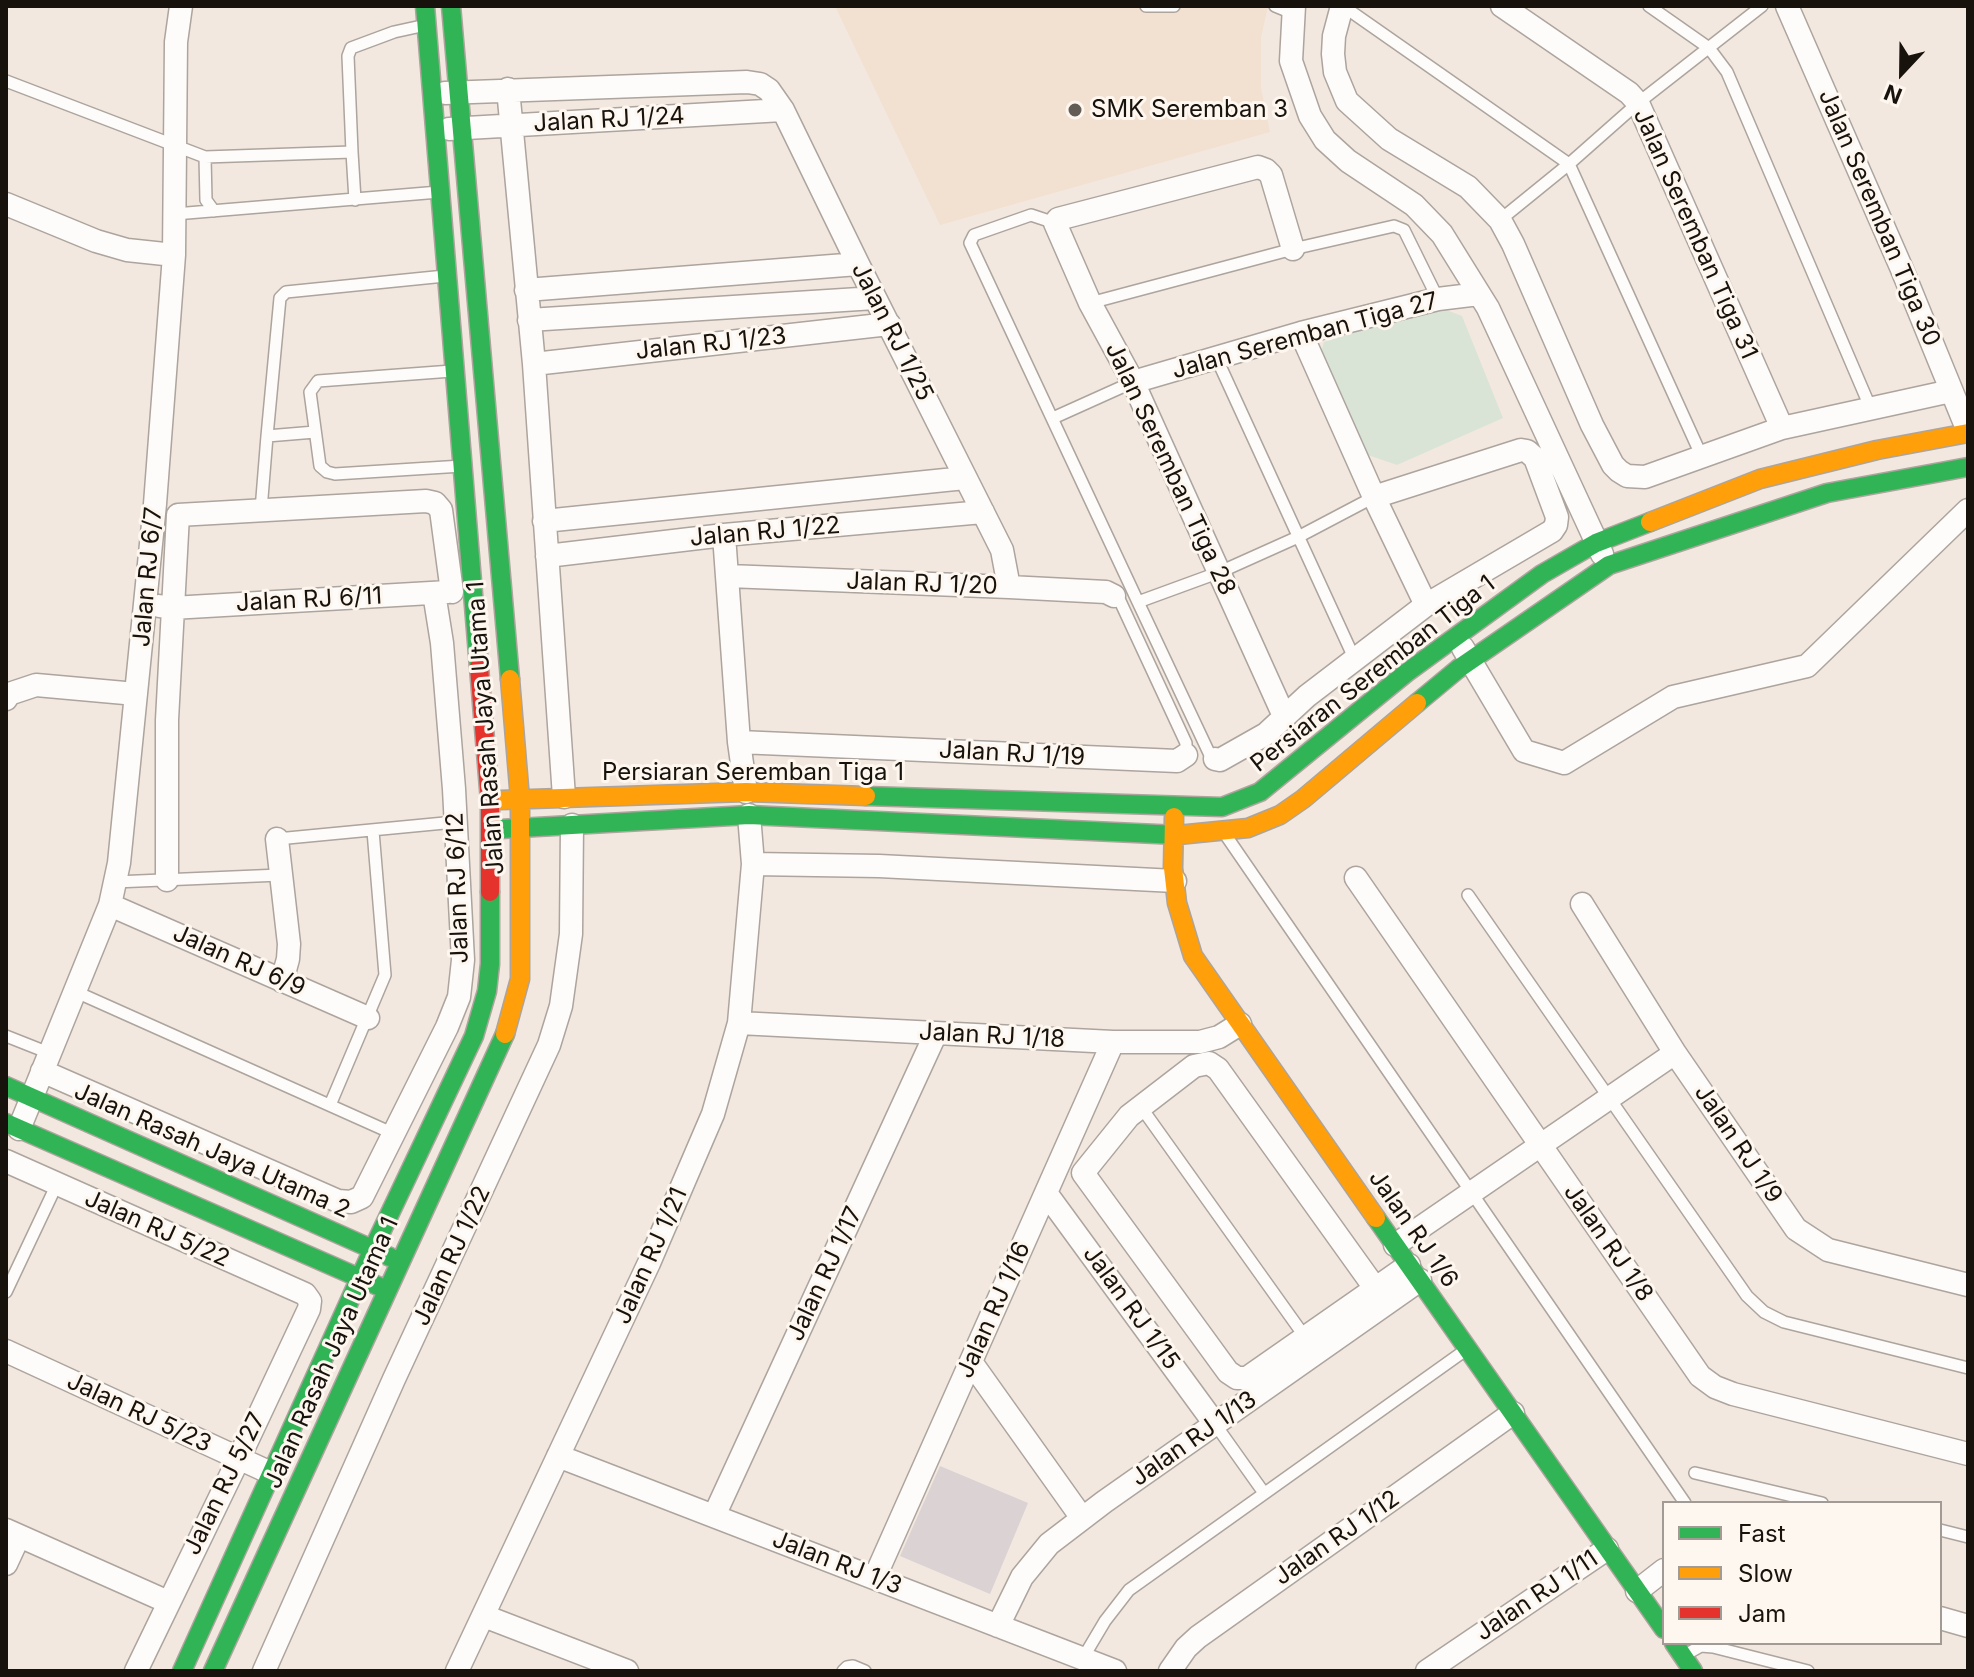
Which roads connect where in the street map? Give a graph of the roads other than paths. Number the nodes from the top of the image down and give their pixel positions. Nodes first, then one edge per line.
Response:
1 (181, 6) edge
2 (451, 6) edge
3 (1146, 6) edge
4 (1174, 6) edge
5 (1342, 6) edge
6 (1502, 6) edge
7 (1649, 6) edge
8 (1762, 6) edge
9 (1787, 6) edge
10 (1287, 8) edge
11 (426, 16) edge
12 (1709, 48) junction
13 (6, 81) edge
14 (760, 84) joint
15 (508, 89) junction
16 (458, 92) junction
17 (432, 94) junction
18 (1638, 103) junction
19 (783, 110) junction
20 (510, 125) junction
21 (462, 128) junction
22 (435, 131) junction
23 (176, 147) junction
24 (352, 152) junction
25 (205, 157) junction
26 (1569, 164) junction
27 (440, 192) junction
28 (355, 200) junction
29 (6, 204) edge
30 (214, 211) junction
31 (175, 214) junction
32 (1500, 220) junction
33 (1055, 223) junction
34 (1293, 249) junction
35 (174, 255) junction
36 (858, 264) junction
37 (446, 275) junction
38 (526, 290) junction
39 (1479, 294) junction
40 (875, 298) junction
41 (1438, 299) junction
42 (1090, 303) junction
43 (529, 320) junction
44 (889, 324) junction
45 (1301, 333) junction
46 (1216, 357) junction
47 (534, 364) junction
48 (454, 371) junction
49 (1133, 382) junction
50 (1951, 391) junction
51 (1871, 409) junction
52 (1053, 418) junction
53 (1782, 428) junction
54 (315, 432) junction
55 (1968, 432) edge
56 (267, 436) junction
57 (1702, 457) junction
58 (462, 466) junction
59 (1968, 467) edge
60 (965, 478) junction
61 (1374, 497) junction
62 (155, 504) junction
63 (261, 510) junction
64 (1968, 510) edge
65 (983, 512) junction
66 (178, 515) junction
67 (544, 521) junction
68 (724, 535) junction
69 (1298, 537) junction
70 (1596, 543) junction
71 (547, 556) junction
72 (1609, 565) junction
73 (1220, 572) junction
74 (728, 576) junction
75 (1009, 587) junction
76 (453, 592) junction
77 (1114, 596) joint
78 (1138, 602) junction
79 (145, 605) junction
80 (1426, 605) junction
81 (172, 608) junction
82 (1455, 638) junction
83 (1355, 660) junction
84 (1471, 660) junction
85 (136, 694) junction
86 (6, 699) edge
87 (1284, 716) junction
88 (739, 742) junction
89 (1186, 755) joint
90 (1215, 759) joint
91 (746, 792) junction
92 (564, 797) junction
93 (520, 799) junction
94 (490, 801) junction
95 (1175, 807) junction
96 (749, 815) junction
97 (455, 822) junction
98 (572, 825) junction
99 (520, 828) junction
100 (1248, 828) junction
101 (491, 830) junction
102 (373, 831) junction
103 (1173, 835) junction
104 (1227, 837) junction
105 (277, 839) joint
106 (753, 864) junction
107 (280, 875) junction
108 (1356, 878) dead end
109 (167, 880) junction
110 (115, 882) junction
111 (1176, 892) junction
112 (1468, 895) dead end
113 (1582, 904) dead end
114 (110, 905) junction
115 (282, 981) junction
116 (74, 991) junction
117 (368, 1018) junction
118 (739, 1023) junction
119 (1240, 1024) junction
120 (936, 1033) junction
121 (6, 1036) edge
122 (1212, 1040) junction
123 (1113, 1042) junction
124 (1675, 1053) junction
125 (45, 1062) junction
126 (1209, 1063) junction
127 (6, 1086) edge
128 (31, 1097) junction
129 (1610, 1097) junction
130 (330, 1105) junction
131 (1141, 1107) junction
132 (13, 1126) edge
133 (394, 1134) junction
134 (1540, 1145) junction
135 (1062, 1157) junction
136 (6, 1161) edge
137 (1083, 1173) junction
138 (57, 1184) junction
139 (1471, 1191) junction
140 (1046, 1193) junction
141 (1395, 1245) junction
142 (373, 1249) junction
143 (399, 1261) junction
144 (1414, 1273) junction
145 (360, 1277) junction
146 (1968, 1285) edge
147 (1375, 1288) junction
148 (388, 1291) junction
149 (6, 1292) edge
150 (308, 1297) joint
151 (1305, 1337) junction
152 (1468, 1349) junction
153 (6, 1351) edge
154 (971, 1362) junction
155 (1968, 1368) edge
156 (1513, 1413) junction
157 (1215, 1424) junction
158 (1968, 1454) edge
159 (558, 1456) junction
160 (239, 1458) junction
161 (1695, 1473) dead end
162 (273, 1474) junction
163 (1264, 1493) junction
164 (1684, 1501) edge
165 (1814, 1501) edge
166 (714, 1516) junction
167 (1082, 1518) junction
168 (1942, 1530) edge
169 (13, 1533) edge
170 (1968, 1537) edge
171 (1607, 1549) junction
172 (6, 1564) edge
173 (1662, 1572) edge
174 (875, 1577) junction
175 (1637, 1591) junction
176 (168, 1602) junction
177 (484, 1616) junction
178 (1942, 1619) edge
179 (998, 1626) junction
180 (1662, 1626) edge
181 (1968, 1626) edge
182 (1683, 1657) edge
183 (1083, 1658) junction
184 (136, 1671) edge
185 (182, 1671) edge
186 (213, 1671) edge
187 (264, 1671) edge
188 (457, 1671) edge
189 (627, 1671) edge
190 (843, 1671) edge
191 (865, 1671) edge
192 (1115, 1671) edge
193 (1170, 1671) edge
194 (1427, 1671) edge
195 (1808, 1671) edge

1 - 23 street, Jalan RJ 6/7
2 - 16 main road, Jalan Rasah Jaya Utama 1
3 - 4 lane
5 - 26 lane
5 - 32 street
6 - 18 street, Jalan Seremban Tiga 31
7 - 12 lane
8 - 12 lane
9 - 50 street, Jalan Seremban Tiga 30
10 - 39 street
11 - 17 main road, Jalan Rasah Jaya Utama 1
11 - 24 lane
12 - 18 lane
12 - 51 lane
13 - 23 lane
14 - 15 street, Jalan RJ 1/24
14 - 19 street, Jalan RJ 1/25
15 - 16 street, Jalan RJ 1/24
15 - 20 street
16 - 17 street, Jalan RJ 1/24
16 - 21 main road, Jalan Rasah Jaya Utama 1
17 - 22 main road, Jalan Rasah Jaya Utama 1
18 - 26 lane
18 - 53 street, Jalan Seremban Tiga 31
19 - 20 street, Jalan RJ 1/24
19 - 36 street, Jalan RJ 1/25
20 - 21 street, Jalan RJ 1/24
20 - 38 street
21 - 22 street, Jalan RJ 1/24
21 - 93 main road, Jalan Rasah Jaya Utama 1
22 - 27 main road, Jalan Rasah Jaya Utama 1
23 - 25 lane
23 - 31 street, Jalan RJ 6/7
24 - 25 lane
24 - 28 lane
25 - 30 lane
26 - 32 lane
26 - 57 lane
27 - 28 lane
27 - 37 main road, Jalan Rasah Jaya Utama 1
28 - 30 lane
29 - 35 street
30 - 31 lane
31 - 35 street, Jalan RJ 6/7
32 - 57 street
33 - 34 street
33 - 42 street, Jalan Seremban Tiga 28
33 - 52 lane
34 - 41 lane
34 - 42 lane
35 - 62 street, Jalan RJ 6/7
36 - 38 street
36 - 40 street, Jalan RJ 1/25
37 - 48 main road, Jalan Rasah Jaya Utama 1
37 - 56 lane
38 - 43 street
39 - 41 street, Jalan Seremban Tiga 27
39 - 70 street
40 - 43 street, Jalan RJ 1/23
40 - 44 street, Jalan RJ 1/25
41 - 45 street, Jalan Seremban Tiga 27
42 - 49 street, Jalan Seremban Tiga 28
43 - 47 street
44 - 47 street, Jalan RJ 1/23
44 - 60 street, Jalan RJ 1/25
45 - 46 street, Jalan Seremban Tiga 27
45 - 61 street
46 - 49 street, Jalan Seremban Tiga 27
46 - 69 lane
47 - 67 street
48 - 54 lane
48 - 58 main road, Jalan Rasah Jaya Utama 1
49 - 52 lane
49 - 73 street, Jalan Seremban Tiga 28
50 - 51 street
50 - 55 street, Jalan Seremban Tiga 30
51 - 53 street
52 - 78 lane
53 - 57 street
54 - 56 lane
54 - 58 lane
55 - 70 main road, Persiaran Seremban Tiga 1
56 - 63 lane
58 - 76 main road, Jalan Rasah Jaya Utama 1
59 - 72 main road, Persiaran Seremban Tiga 1
60 - 65 street, Jalan RJ 1/25
60 - 67 street, Jalan RJ 1/22
61 - 69 lane
61 - 80 street
61 - 80 street
62 - 66 lane
62 - 79 street, Jalan RJ 6/7
63 - 66 street
63 - 76 street, Jalan RJ 6/12
64 - 84 street
65 - 68 street, Jalan RJ 1/22
65 - 75 street, Jalan RJ 1/25
66 - 81 street
67 - 71 street
68 - 71 street, Jalan RJ 1/22
68 - 74 street
69 - 73 lane
69 - 83 lane
70 - 72 street
70 - 82 main road, Persiaran Seremban Tiga 1
71 - 92 street
72 - 84 main road, Persiaran Seremban Tiga 1
73 - 78 lane
73 - 87 street, Jalan Seremban Tiga 28
74 - 75 street, Jalan RJ 1/20
74 - 88 street
75 - 77 street, Jalan RJ 1/20
76 - 81 street, Jalan RJ 6/11
76 - 94 main road, Jalan Rasah Jaya Utama 1
76 - 97 street, Jalan RJ 6/12
77 - 89 lane
78 - 90 lane
79 - 81 street, Jalan RJ 6/11
79 - 85 street, Jalan RJ 6/7
80 - 83 street
81 - 109 street
82 - 84 street
82 - 95 main road, Persiaran Seremban Tiga 1
83 - 87 street
84 - 100 main road, Persiaran Seremban Tiga 1
85 - 86 street
85 - 110 street, Jalan RJ 6/7
87 - 90 street
88 - 89 street, Jalan RJ 1/19
88 - 91 street
91 - 92 main road, Persiaran Seremban Tiga 1
91 - 95 main road, Persiaran Seremban Tiga 1
91 - 96 main road
92 - 93 main road, Persiaran Seremban Tiga 1
93 - 94 main road, Persiaran Seremban Tiga 1
93 - 99 main road, Jalan Rasah Jaya Utama 1
94 - 101 main road, Jalan Rasah Jaya Utama 1
95 - 103 main road, Jalan RJ 1/6
96 - 98 main road, Persiaran Seremban Tiga 1
96 - 103 main road, Persiaran Seremban Tiga 1
96 - 106 street, Jalan RJ 1/21
97 - 102 lane
97 - 133 street, Jalan RJ 6/12
98 - 99 main road, Persiaran Seremban Tiga 1
98 - 187 street, Jalan RJ 1/22
99 - 101 main road, Persiaran Seremban Tiga 1
99 - 143 main road, Jalan Rasah Jaya Utama 1
100 - 103 main road, Persiaran Seremban Tiga 1
100 - 104 main road
101 - 142 main road, Jalan Rasah Jaya Utama 1
102 - 105 lane
102 - 117 lane
103 - 111 main road, Jalan RJ 1/6
104 - 111 main road
104 - 139 lane
105 - 107 street
106 - 111 street
106 - 118 street, Jalan RJ 1/21
107 - 109 lane
107 - 115 street
108 - 134 street, Jalan RJ 1/8
109 - 110 lane
110 - 114 street, Jalan RJ 6/7
111 - 119 main road, Jalan RJ 1/6
112 - 129 lane
113 - 124 street, Jalan RJ 1/9
114 - 115 street, Jalan RJ 6/9
114 - 116 street, Jalan RJ 6/7
115 - 117 street, Jalan RJ 6/9
116 - 125 street, Jalan RJ 6/7
116 - 130 lane
117 - 130 lane
118 - 120 street, Jalan RJ 1/18
118 - 159 street, Jalan RJ 1/21
119 - 122 street, Jalan RJ 1/18
119 - 141 main road, Jalan RJ 1/6
120 - 123 street, Jalan RJ 1/18
120 - 166 street, Jalan RJ 1/17
121 - 125 lane
122 - 123 street, Jalan RJ 1/18
122 - 126 street
123 - 135 street, Jalan RJ 1/16
124 - 129 street
124 - 146 street, Jalan RJ 1/9
125 - 128 street, Jalan RJ 6/7
125 - 133 street, Jalan RJ 6/12
126 - 131 street
126 - 147 street
127 - 128 main road, Jalan Rasah Jaya Utama 2
128 - 132 street, Jalan RJ 6/7
128 - 142 main road, Jalan Rasah Jaya Utama 2
129 - 134 street
129 - 155 lane
130 - 133 lane
131 - 137 street
131 - 151 lane
132 - 145 main road
134 - 139 street
134 - 158 street, Jalan RJ 1/8
135 - 137 street
135 - 140 street, Jalan RJ 1/16
136 - 138 street, Jalan RJ 5/22
137 - 151 street
138 - 149 lane
138 - 150 street, Jalan RJ 5/22
139 - 141 street
139 - 164 lane
140 - 154 street, Jalan RJ 1/16
140 - 157 street, Jalan RJ 1/15
141 - 144 main road, Jalan RJ 1/6
142 - 143 main road, Jalan Rasah Jaya Utama 2
142 - 145 main road, Jalan Rasah Jaya Utama 1
143 - 148 main road, Jalan Rasah Jaya Utama 1
144 - 147 street
144 - 152 main road, Jalan RJ 1/6
144 - 157 street, Jalan RJ 1/13
145 - 148 main road
145 - 162 main road, Jalan Rasah Jaya Utama 1
147 - 151 street
148 - 186 main road, Jalan Rasah Jaya Utama 1
150 - 160 street, Jalan RJ 5/27
152 - 156 main road, Jalan RJ 1/6
152 - 163 lane
153 - 160 street, Jalan RJ 5/23
154 - 167 street
154 - 174 street, Jalan RJ 1/16
156 - 171 main road, Jalan RJ 1/6
156 - 193 street, Jalan RJ 1/12
157 - 163 lane
157 - 167 street, Jalan RJ 1/13
159 - 166 street, Jalan RJ 1/3
159 - 177 street, Jalan RJ 1/21
160 - 162 street, Jalan RJ 5/23
160 - 176 street, Jalan RJ 5/27
161 - 165 lane
162 - 185 main road, Jalan Rasah Jaya Utama 1
163 - 183 lane
166 - 174 street, Jalan RJ 1/3
167 - 179 street, Jalan RJ 1/13
168 - 170 lane
169 - 172 street
169 - 176 street
171 - 175 main road, Jalan RJ 1/6
171 - 194 street, Jalan RJ 1/11
173 - 175 street
174 - 179 street, Jalan RJ 1/3
175 - 180 main road, Jalan RJ 1/6
176 - 184 street, Jalan RJ 5/27
177 - 188 street, Jalan RJ 1/21
177 - 189 street
178 - 181 street
179 - 183 street, Jalan RJ 1/3
182 - 195 lane
183 - 192 street, Jalan RJ 1/3
190 - 191 lane

